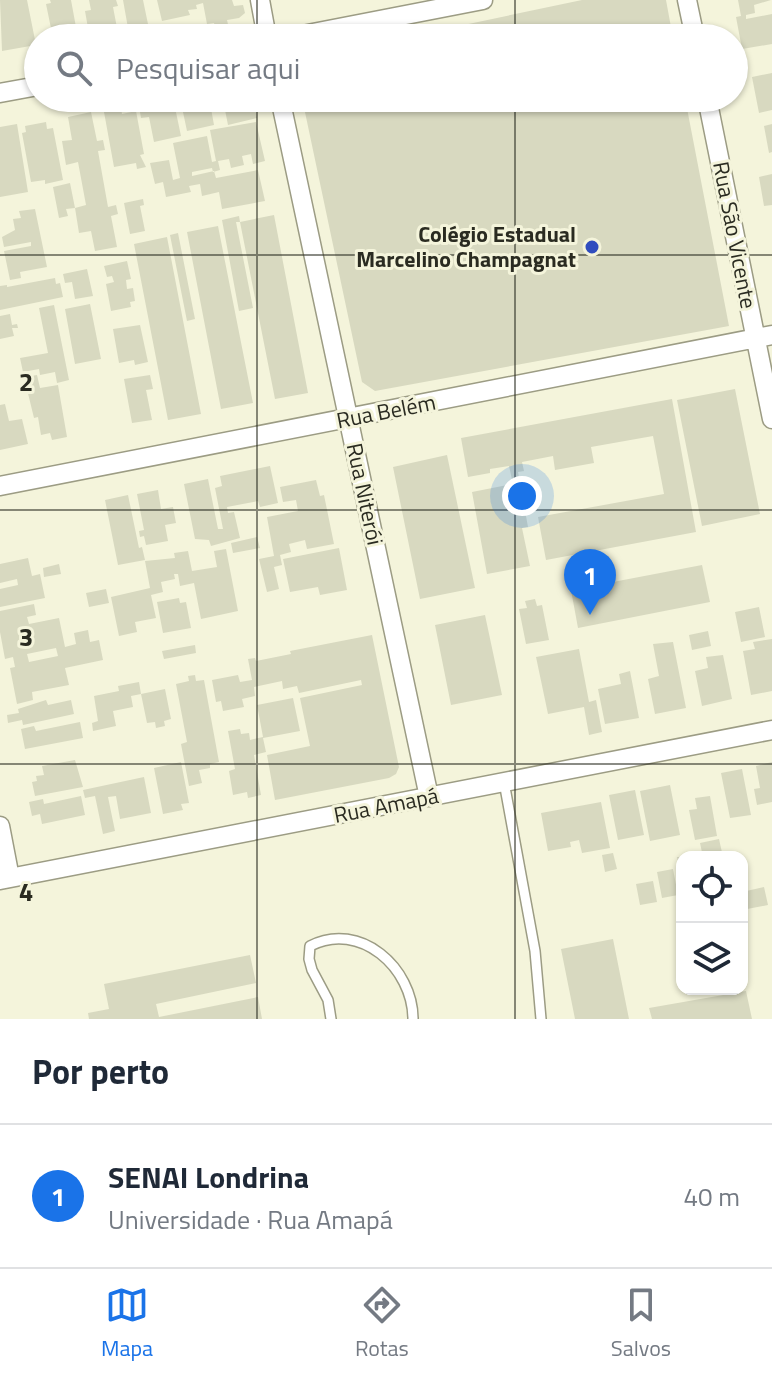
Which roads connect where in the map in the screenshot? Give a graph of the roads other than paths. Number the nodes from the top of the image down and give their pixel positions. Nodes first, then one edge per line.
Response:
1 (260, 0) edge
2 (483, 0) edge
3 (687, 0) edge
4 (264, 24) edge
5 (359, 24) edge
6 (692, 24) edge
7 (24, 89) edge
8 (0, 93) edge
9 (283, 112) edge
10 (710, 112) edge
11 (764, 337) edge
12 (349, 418) junction
13 (772, 419) edge
14 (0, 486) edge
15 (772, 730) edge
16 (504, 782) junction
17 (429, 797) junction
18 (0, 826) edge
19 (5, 879) edge
20 (331, 1019) edge
21 (413, 1019) edge
22 (541, 1019) edge

1 - 4 street
2 - 5 street
3 - 6 street
7 - 8 street
9 - 12 street, Rua Niterói
10 - 11 street, Rua São Vicente
11 - 12 street, Rua Belém
11 - 13 street, Rua São Vicente
12 - 14 street, Rua Belém
12 - 17 street, Rua Niterói
15 - 16 street, Rua Amapá
16 - 17 street, Rua Amapá
16 - 22 lane
17 - 19 street, Rua Amapá
18 - 19 street
20 - 21 lane

